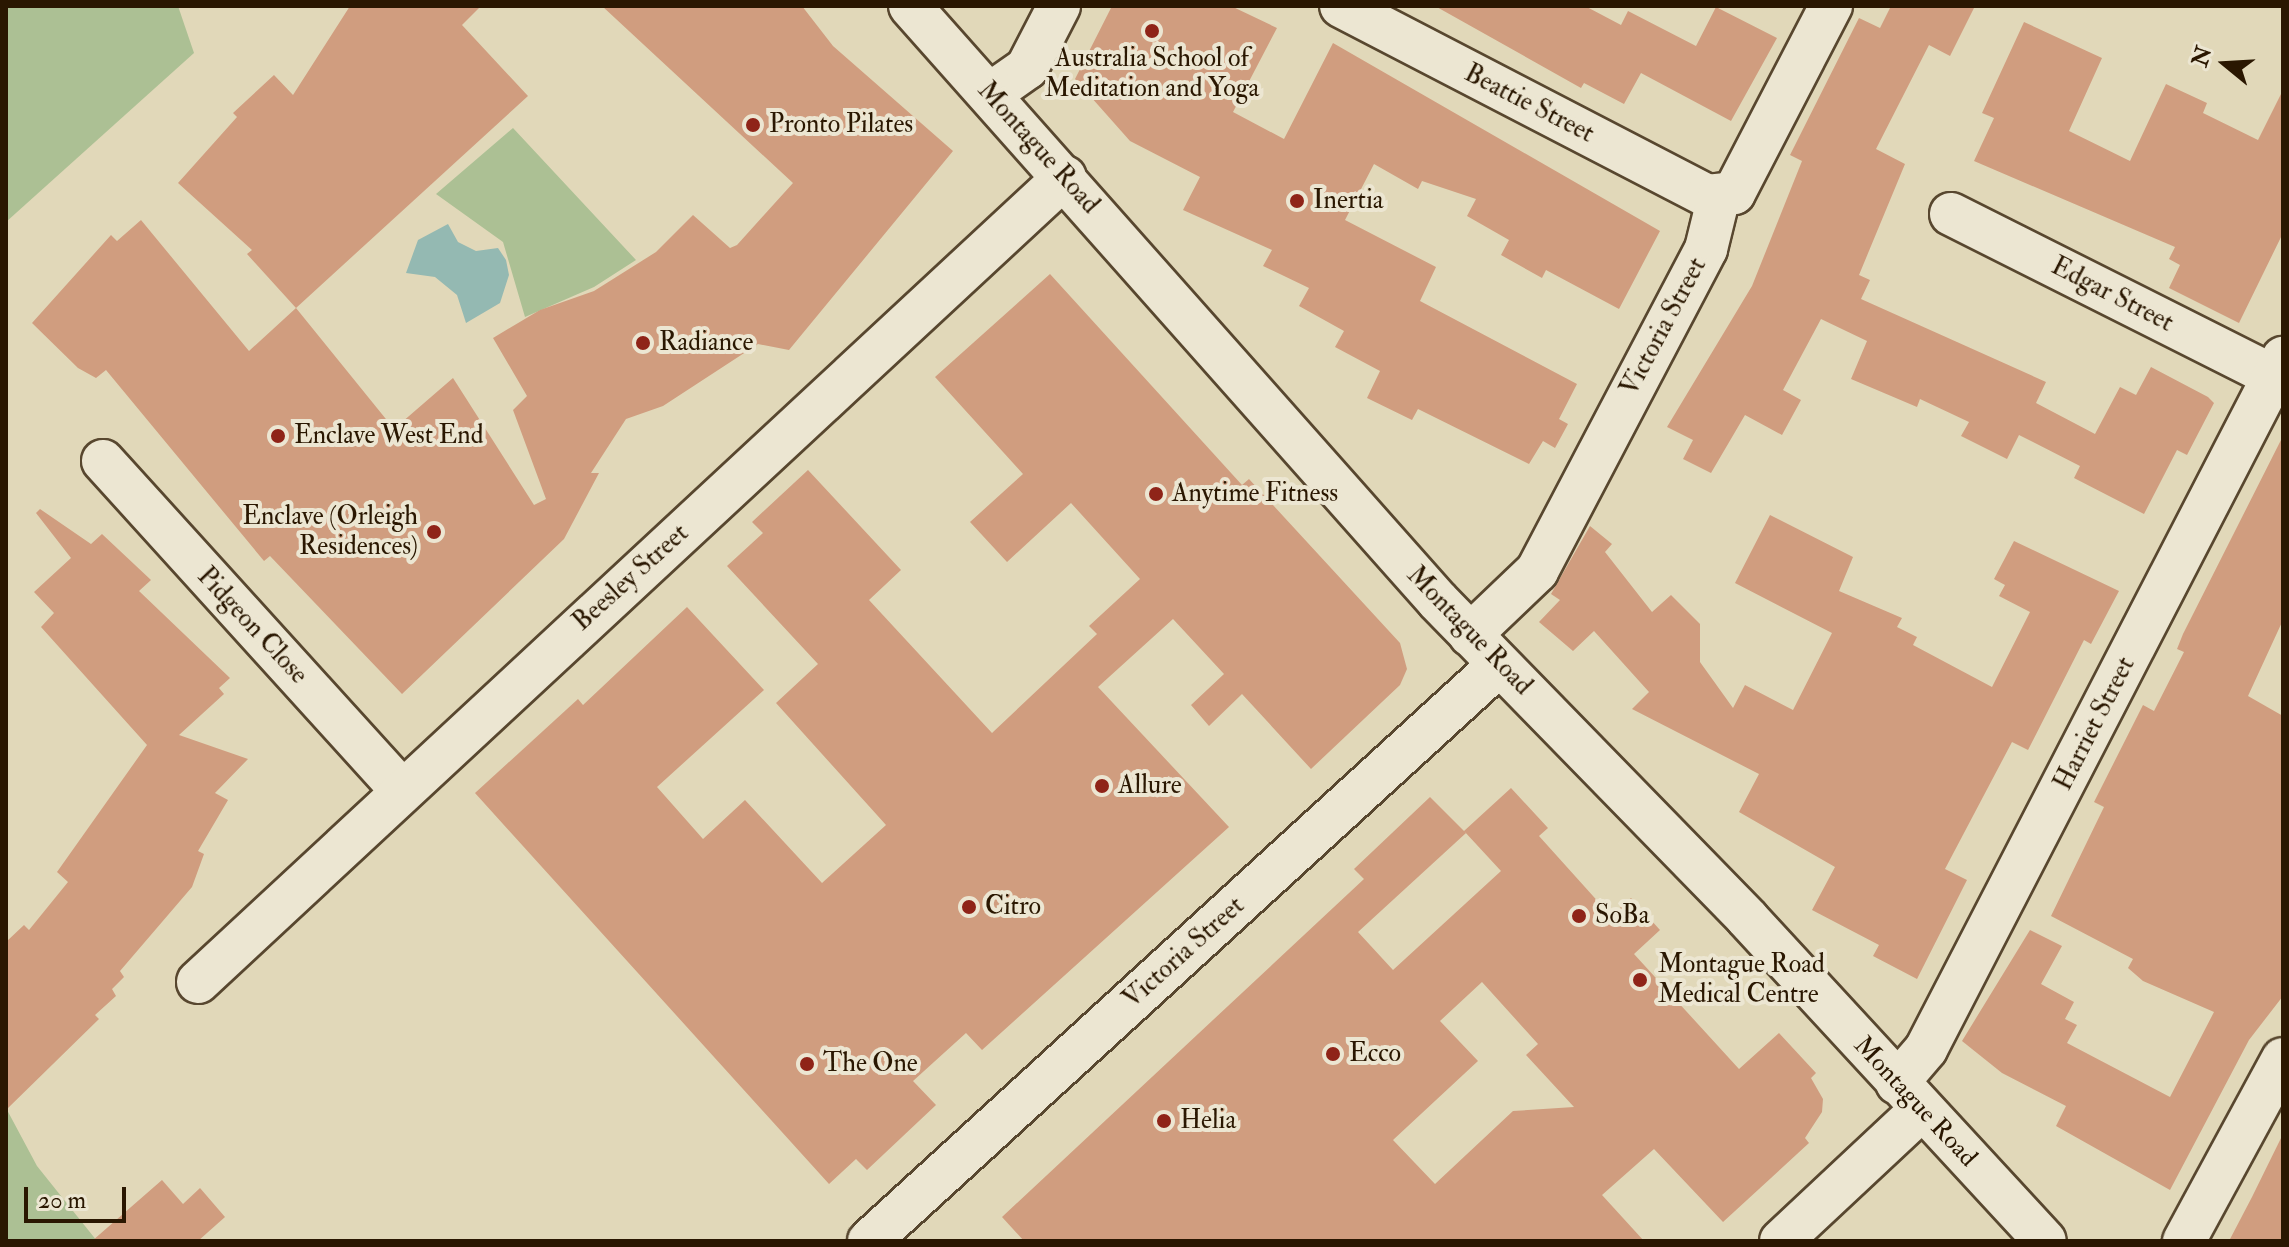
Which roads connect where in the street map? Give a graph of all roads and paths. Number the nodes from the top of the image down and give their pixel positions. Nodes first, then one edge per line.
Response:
1 (910, 6) edge
2 (1059, 6) edge
3 (1341, 6) edge
4 (1831, 6) edge
5 (990, 94) junction
6 (1065, 177) junction
7 (1719, 196) junction
8 (1951, 214) dead end
9 (2278, 367) edge
10 (103, 461) dead end
11 (1470, 635) junction
12 (1499, 665) junction
13 (401, 790) junction
14 (198, 982) dead end
15 (2283, 1059) edge
16 (1910, 1096) junction
17 (869, 1241) edge
18 (1781, 1241) edge
19 (2045, 1241) edge
20 (2184, 1241) edge

1 - 5 street, Montague Road
2 - 5 street
3 - 7 street, Beattie Street
4 - 7 street
5 - 6 street, Montague Road
6 - 11 street, Montague Road
6 - 13 street, Beesley Street
7 - 11 street, Victoria Street
8 - 9 street, Edgar Street
9 - 16 street, Harriet Street
10 - 13 street, Pidgeon Close
11 - 12 street, Montague Road
12 - 16 street, Montague Road
12 - 17 street, Victoria Street
13 - 14 street, Beesley Street
15 - 20 street
16 - 18 street, Harriet Street
16 - 19 street, Montague Road

